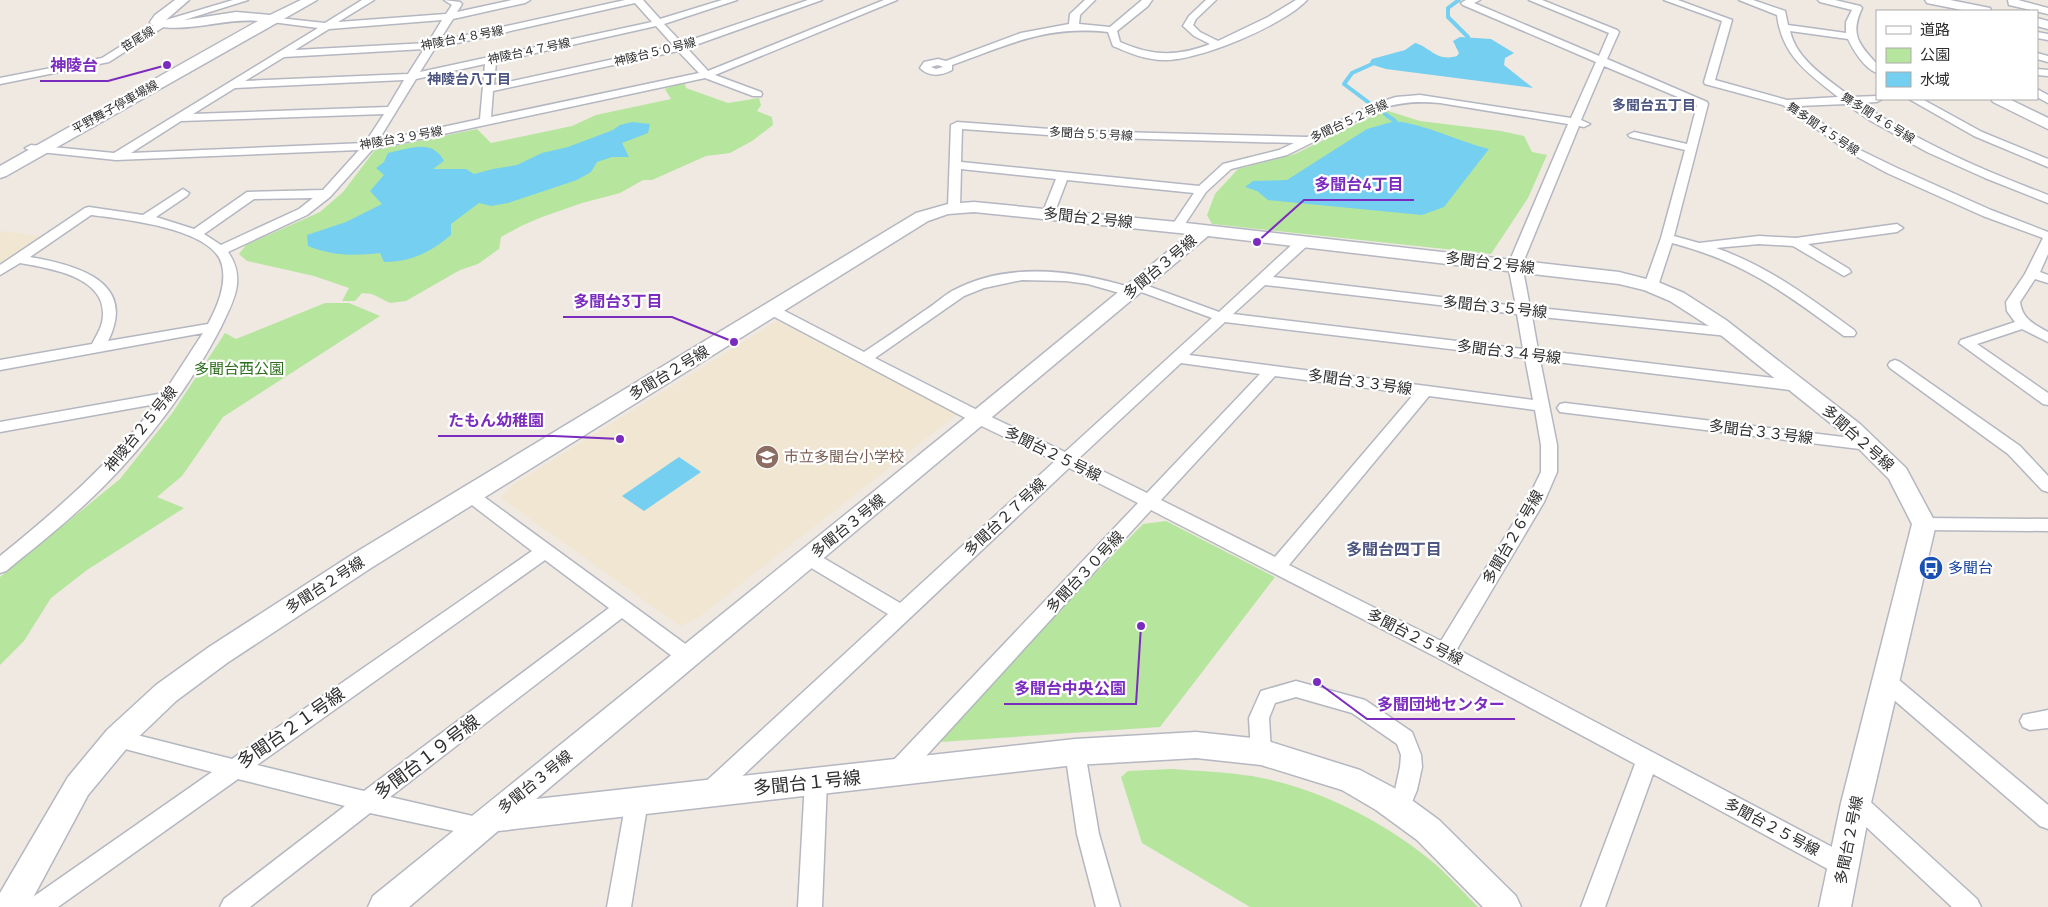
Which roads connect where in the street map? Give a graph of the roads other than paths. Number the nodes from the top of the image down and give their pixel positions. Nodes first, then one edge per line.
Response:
1 (184, 0) edge
2 (243, 0) edge
3 (299, 0) edge
4 (311, 0) edge
5 (369, 0) edge
6 (449, 0) edge
7 (525, 0) edge
8 (637, 0) edge
9 (732, 0) edge
10 (817, 0) edge
11 (892, 0) edge
12 (1090, 0) edge
13 (1147, 0) edge
14 (1212, 0) edge
15 (1302, 0) edge
16 (1475, 0) edge
17 (1534, 0) edge
18 (1669, 0) edge
19 (1744, 0) edge
20 (1823, 0) edge
21 (1931, 0) edge
22 (2012, 0) edge
23 (508, 2) edge
24 (1952, 5) edge
25 (1980, 10) edge
26 (2048, 11) edge
27 (448, 17) junction
28 (267, 18) junction
29 (658, 23) junction
30 (162, 24) junction
31 (327, 26) junction
32 (1074, 27) junction
33 (1784, 27) junction
34 (1112, 30) junction
35 (1852, 37) junction
36 (1219, 45) junction
37 (430, 46) junction
38 (681, 47) junction
39 (282, 54) junction
40 (490, 60) junction
41 (1604, 61) junction
42 (947, 64) dead end
43 (1876, 69) edge
44 (706, 75) junction
45 (412, 76) junction
46 (0, 81) edge
47 (232, 85) junction
48 (489, 89) junction
49 (757, 94) dead end
50 (1876, 99) edge
51 (1846, 100) junction
52 (1916, 100) edge
53 (2000, 100) edge
54 (1787, 103) junction
55 (391, 110) junction
56 (179, 118) junction
57 (485, 122) junction
58 (1579, 123) junction
59 (2048, 124) edge
60 (1634, 135) dead end
61 (1308, 140) junction
62 (369, 146) junction
63 (36, 148) junction
64 (1690, 148) junction
65 (116, 157) junction
66 (2048, 164) edge
67 (0, 165) edge
68 (956, 165) junction
69 (0, 173) edge
70 (1063, 176) junction
71 (1202, 190) junction
72 (183, 192) dead end
73 (326, 194) junction
74 (2048, 199) edge
75 (954, 207) junction
76 (1048, 214) junction
77 (145, 219) junction
78 (1177, 227) junction
79 (1897, 228) dead end
80 (1203, 231) junction
81 (195, 234) junction
82 (1667, 238) junction
83 (2048, 238) edge
84 (1303, 242) junction
85 (1796, 242) junction
86 (1699, 245) junction
87 (220, 251) junction
88 (18, 259) junction
89 (1515, 265) junction
90 (0, 271) edge
91 (1844, 272) dead end
92 (2032, 274) junction
93 (2048, 279) edge
94 (1261, 280) junction
95 (1651, 286) junction
96 (1134, 289) junction
97 (772, 310) junction
98 (1524, 311) junction
99 (1221, 317) junction
100 (2024, 324) junction
101 (214, 327) junction
102 (1728, 332) junction
103 (1849, 333) dead end
104 (2048, 338) edge
105 (98, 347) junction
106 (1532, 355) junction
107 (865, 358) junction
108 (1177, 358) junction
109 (0, 365) edge
110 (1895, 365) dead end
111 (1272, 370) junction
112 (1798, 386) junction
113 (1426, 390) junction
114 (168, 397) junction
115 (2048, 400) edge
116 (1542, 406) junction
117 (1565, 408) dead end
118 (980, 418) junction
119 (0, 427) edge
120 (1868, 445) junction
121 (1067, 460) junction
122 (2048, 486) edge
123 (470, 495) junction
124 (1150, 502) junction
125 (1924, 524) junction
126 (2048, 525) edge
127 (545, 550) junction
128 (809, 558) junction
129 (0, 566) edge
130 (1277, 567) junction
131 (622, 608) junction
132 (900, 613) junction
133 (1445, 652) junction
134 (688, 657) junction
135 (1886, 681) junction
136 (117, 739) junction
137 (1075, 752) junction
138 (1262, 752) junction
139 (1647, 761) junction
140 (233, 769) junction
141 (897, 772) junction
142 (816, 782) junction
143 (709, 794) junction
144 (367, 802) junction
145 (637, 802) junction
146 (1856, 803) junction
147 (1399, 807) junction
148 (2048, 819) edge
149 (486, 822) junction
150 (1845, 866) junction
151 (10, 907) edge
152 (38, 907) edge
153 (232, 907) edge
154 (384, 907) edge
155 (619, 907) edge
156 (810, 907) edge
157 (1108, 907) edge
158 (1505, 907) edge
159 (1593, 907) edge
160 (1835, 907) edge
161 (1969, 907) edge

1 - 30 street, 笹尾線
2 - 30 street
3 - 28 street, 平野舞子停車場線
4 - 28 street, 平野舞子停車場線
5 - 31 street
6 - 27 street
7 - 23 street
8 - 29 street
8 - 37 street, 神陵台４８号線
9 - 29 street, 神陵台４７号線
10 - 38 street, 神陵台５０号線
11 - 44 street, 神陵台３９号線
12 - 32 street
13 - 34 street
14 - 36 street
15 - 36 street
16 - 41 street
17 - 41 street
18 - 54 street, 舞多聞４５号線
19 - 33 street, 舞多聞４６号線
20 - 35 street
21 - 24 street
22 - 26 street
23 - 27 street
24 - 25 street
27 - 31 street
27 - 37 street
28 - 30 street
28 - 31 street
28 - 63 street, 平野舞子停車場線
29 - 38 street
29 - 40 street, 神陵台４７号線
30 - 46 street, 笹尾線
31 - 39 street
32 - 34 street
32 - 42 street
33 - 35 street
33 - 51 street, 舞多聞４６号線
34 - 36 street
35 - 43 street
37 - 39 street, 神陵台４８号線
37 - 45 street
38 - 44 street
38 - 48 street, 神陵台５０号線
39 - 47 street
40 - 45 street, 神陵台４７号線
40 - 48 street
41 - 58 street
41 - 64 street
44 - 49 street
44 - 57 street, 神陵台３９号線
45 - 47 street, 神陵台４７号線
45 - 55 street
47 - 56 street
48 - 57 street
50 - 51 street
51 - 54 street
51 - 74 street, 舞多聞４６号線
52 - 66 street
53 - 59 street
54 - 83 street, 舞多聞４５号線
55 - 56 street
55 - 62 street
56 - 65 street
57 - 62 street, 神陵台３９号線
58 - 61 street, 多聞台５２号線
58 - 89 street
60 - 64 street
61 - 68 street, 多聞台５５号線
61 - 71 street, 多聞台５２号線
62 - 65 street, 神陵台３９号線
62 - 73 street
63 - 65 street, 神陵台３９号線
63 - 67 street, 平野舞子停車場線
63 - 69 street, 平野舞子停車場線
64 - 82 street
68 - 70 street
68 - 75 street, 多聞台５５号線
70 - 71 street
70 - 76 street
71 - 78 street, 多聞台５２号線
72 - 77 street
73 - 81 street
73 - 87 street
75 - 76 street, 多聞台２号線
75 - 97 street, 多聞台２号線
76 - 78 street, 多聞台２号線
77 - 81 street, 神陵台２５号線
77 - 88 street, 神陵台２５号線
78 - 80 street, 多聞台２号線
79 - 85 street
80 - 84 street, 多聞台２号線
80 - 96 street, 多聞台３号線
81 - 87 street, 神陵台２５号線
82 - 86 street
82 - 95 street
83 - 92 street
84 - 89 street, 多聞台２号線
84 - 94 street, 多聞台２７号線
85 - 86 street
85 - 91 street
86 - 103 street
87 - 101 street, 神陵台２５号線
88 - 90 street
88 - 105 street
89 - 95 street, 多聞台２号線
89 - 98 street, 多聞台２６号線
92 - 93 street
92 - 100 street
94 - 98 street, 多聞台３５号線
94 - 99 street, 多聞台２７号線
95 - 102 street, 多聞台２号線
96 - 99 street, 多聞台３４号線
96 - 107 street, 多聞台３４号線
96 - 118 street, 多聞台３号線
97 - 107 street
97 - 123 street, 多聞台２号線
98 - 102 street, 多聞台３５号線
98 - 106 street, 多聞台２６号線
99 - 106 street, 多聞台３４号線
99 - 108 street, 多聞台２７号線
100 - 104 street
100 - 115 street
101 - 105 street
101 - 114 street, 神陵台２５号線
102 - 112 street, 多聞台２号線
105 - 109 street
106 - 112 street, 多聞台３４号線
106 - 116 street, 多聞台２６号線
107 - 118 street
108 - 111 street, 多聞台３３号線
108 - 121 street, 多聞台２７号線
110 - 122 street
111 - 113 street, 多聞台３３号線
111 - 124 street, 多聞台３０号線
112 - 120 street, 多聞台２号線
113 - 116 street, 多聞台３３号線
113 - 130 street
114 - 119 street
114 - 129 street, 神陵台２５号線
116 - 133 street, 多聞台２６号線
117 - 120 street, 多聞台３３号線
118 - 121 street, 多聞台２５号線
118 - 128 street, 多聞台３号線
120 - 125 street, 多聞台２号線
121 - 124 street, 多聞台２５号線
121 - 132 street, 多聞台２７号線
123 - 127 street
123 - 136 street, 多聞台２号線
124 - 130 street, 多聞台２５号線
124 - 141 street, 多聞台３０号線
125 - 126 street
125 - 135 street, 多聞台２号線
127 - 131 street
127 - 140 street, 多聞台２１号線
128 - 132 street
128 - 134 street, 多聞台３号線
130 - 133 street, 多聞台２５号線
131 - 134 street
131 - 144 street, 多聞台１９号線
132 - 143 street, 多聞台２７号線
133 - 139 street, 多聞台２５号線
134 - 149 street, 多聞台３号線
135 - 146 street, 多聞台２号線
135 - 148 street
136 - 140 street
136 - 151 street, 多聞台２号線
137 - 138 street, 多聞台１号線
137 - 141 street, 多聞台１号線
137 - 157 street
138 - 147 street, 多聞台１号線
138 - 147 street
139 - 150 street, 多聞台２５号線
139 - 159 street
140 - 144 street
140 - 152 street, 多聞台２１号線
141 - 142 street, 多聞台１号線
142 - 143 street, 多聞台１号線
142 - 156 street
143 - 145 street, 多聞台１号線
144 - 149 street
144 - 153 street, 多聞台１９号線
145 - 149 street, 多聞台１号線
145 - 155 street
146 - 150 street, 多聞台２号線
146 - 161 street
147 - 158 street, 多聞台１号線
149 - 154 street
150 - 160 street, 多聞台２号線

